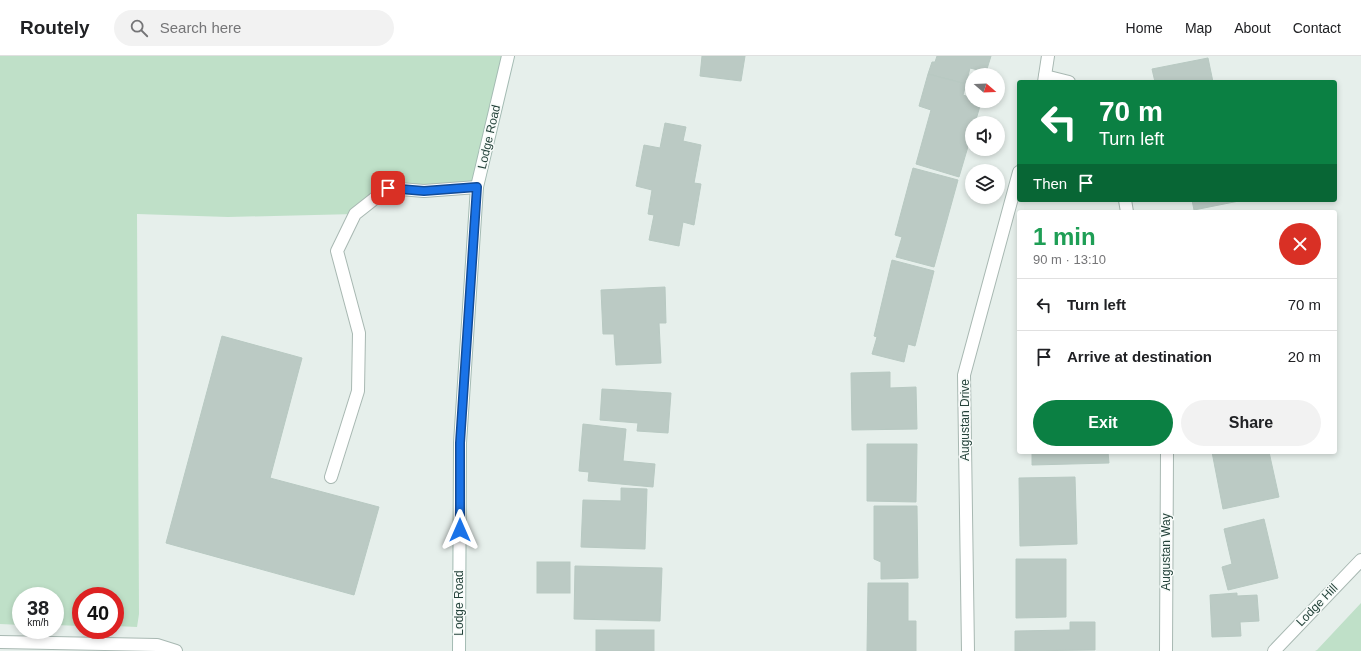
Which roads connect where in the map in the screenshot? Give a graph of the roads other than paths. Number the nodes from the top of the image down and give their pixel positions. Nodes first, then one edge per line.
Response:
1 (508, 56) edge
2 (1048, 56) edge
3 (1044, 79) edge
4 (1017, 179) edge
5 (477, 187) junction
6 (1167, 454) edge
7 (331, 477) dead end
8 (1361, 560) edge
9 (0, 642) edge
10 (176, 651) edge
11 (459, 651) edge
12 (968, 651) edge
13 (1166, 651) edge
14 (1274, 651) edge

1 - 5 street, Lodge Road
2 - 3 street
4 - 12 street, Augustan Drive
5 - 7 street
5 - 11 street, Lodge Road
6 - 13 street, Augustan Way
8 - 14 street, Lodge Hill
9 - 10 street

